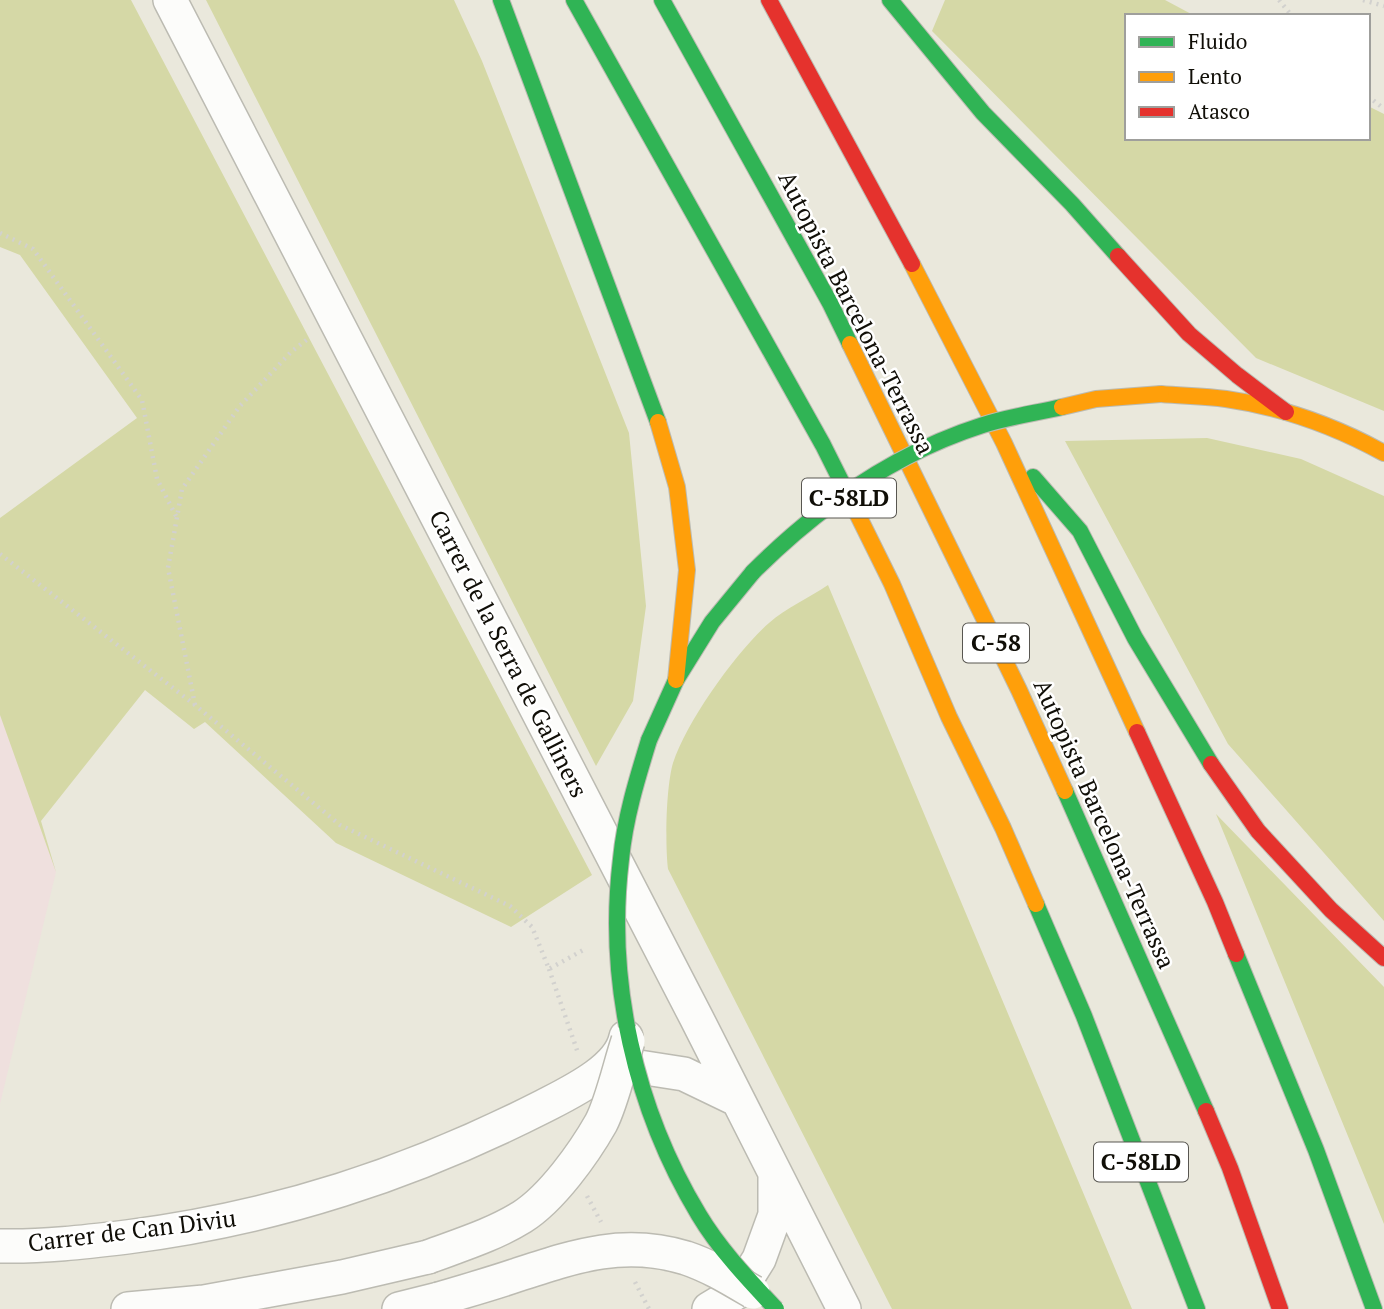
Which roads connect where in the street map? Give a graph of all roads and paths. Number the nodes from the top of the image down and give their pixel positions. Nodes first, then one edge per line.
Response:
1 (170, 0) edge
2 (501, 0) edge
3 (574, 0) edge
4 (662, 0) edge
5 (769, 0) edge
6 (890, 0) edge
7 (1279, 0) edge
8 (1363, 0) edge
9 (1384, 6) edge
10 (1290, 14) edge
11 (1370, 98) edge
12 (1384, 109) edge
13 (0, 233) edge
14 (335, 319) junction
15 (1286, 412) junction
16 (1004, 443) junction
17 (1384, 453) edge
18 (177, 519) junction
19 (0, 554) edge
20 (676, 680) junction
21 (195, 705) junction
22 (644, 916) junction
23 (597, 943) dead end
24 (1384, 958) edge
25 (619, 1054) junction
26 (738, 1100) junction
27 (775, 1173) junction
28 (0, 1246) edge
29 (771, 1305) edge
30 (713, 1308) edge
31 (128, 1309) edge
32 (399, 1309) edge
33 (844, 1309) edge
34 (1197, 1309) edge
35 (1280, 1309) edge
36 (1374, 1309) edge

1 - 14 street, Carrer de la Serra de Galliners
2 - 20 main road
3 - 34 main road, C-58LD
4 - 35 main road, Autopista Barcelona-Terrassa / C-58
5 - 16 main road
6 - 15 main road
7 - 10 path
8 - 9 path
11 - 12 path
13 - 18 path
14 - 18 path
14 - 22 street, Carrer de la Serra de Galliners
15 - 17 main road
15 - 20 main road, bridge
16 - 24 main road
16 - 36 main road
18 - 21 path
19 - 21 path
20 - 25 main road, bridge
21 - 23 path
22 - 25 street
22 - 26 street, Carrer de la Serra de Galliners
25 - 26 street
25 - 28 street, Carrer de Can Diviu
25 - 29 main road, bridge
25 - 31 street, bridge
26 - 27 street, Carrer de la Serra de Galliners
27 - 30 street
27 - 33 street, Carrer de la Serra de Galliners
29 - 30 street
29 - 32 street, bridge

